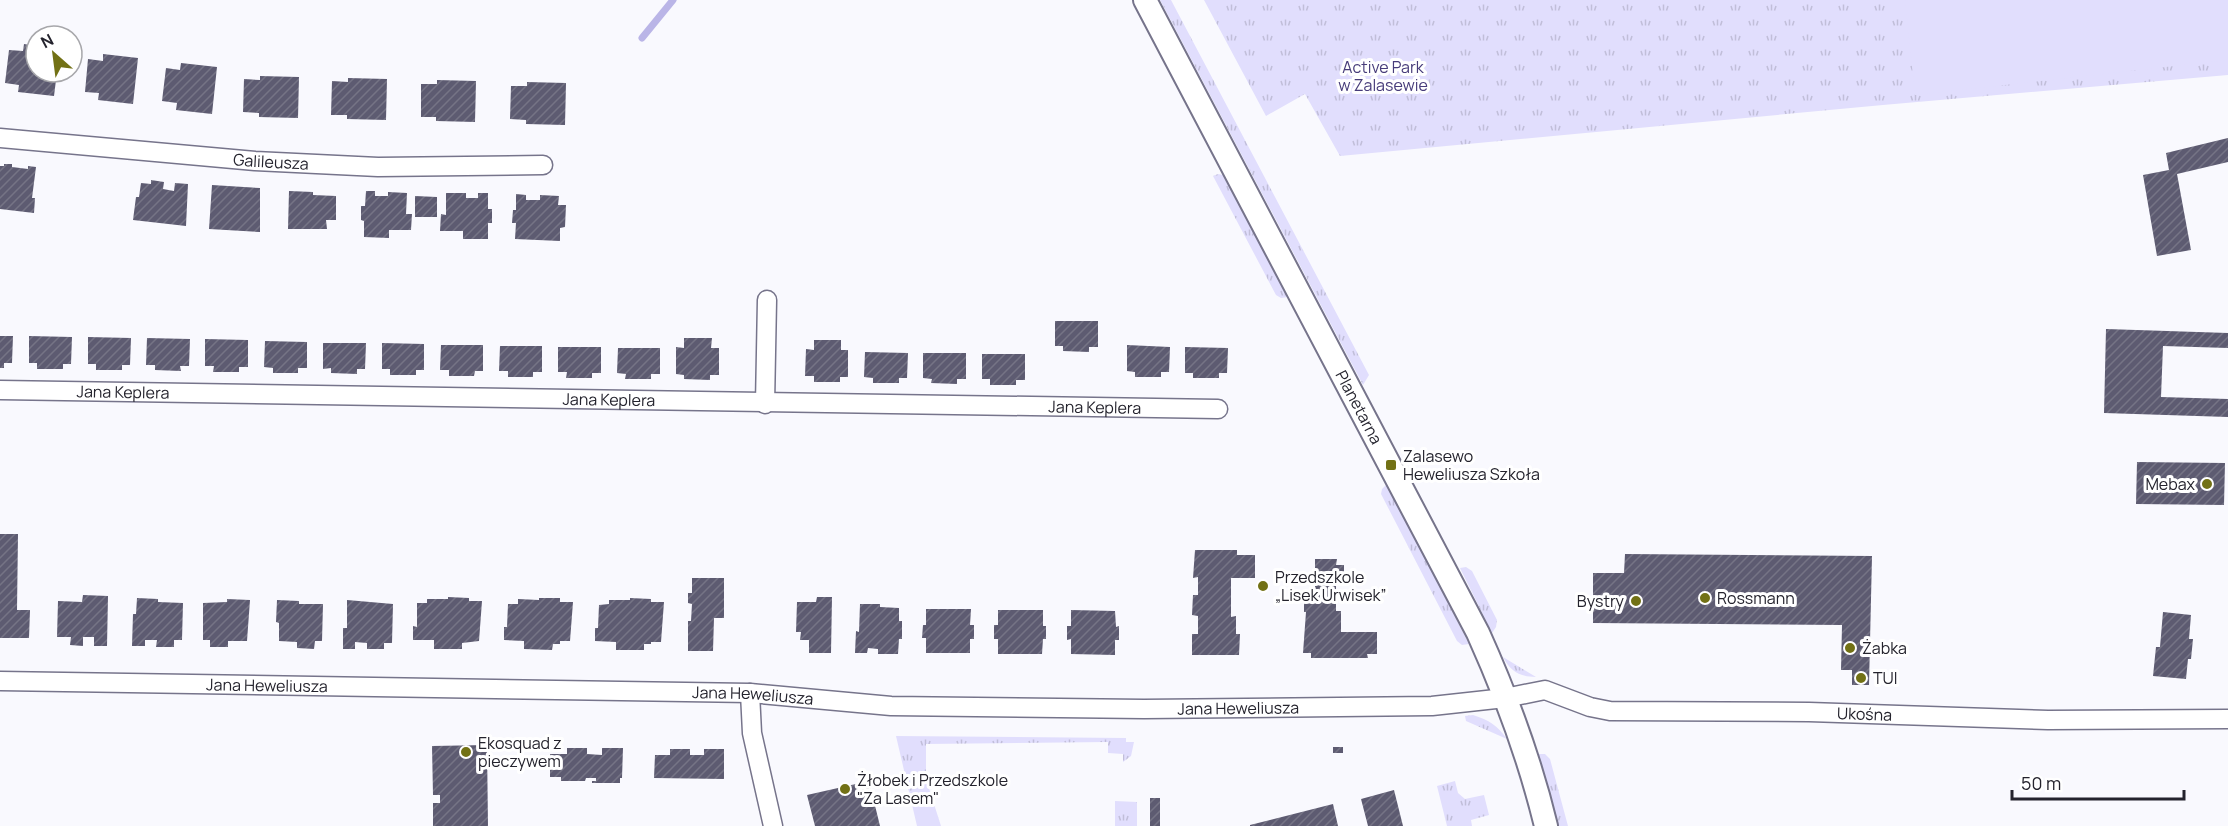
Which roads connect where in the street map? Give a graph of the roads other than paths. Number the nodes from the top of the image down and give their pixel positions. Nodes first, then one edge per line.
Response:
1 (1145, 0) edge
2 (0, 138) edge
3 (543, 165) dead end
4 (767, 300) dead end
5 (0, 390) edge
6 (765, 404) junction
7 (1218, 410) dead end
8 (0, 681) edge
9 (750, 693) junction
10 (1506, 698) junction
11 (2228, 719) edge
12 (773, 826) edge
13 (1546, 826) edge

1 - 10 street, Planetarna
2 - 3 street, Galileusza
4 - 6 street
5 - 6 street, Jana Keplera
6 - 7 street, Jana Keplera
8 - 9 street, Jana Heweliusza
9 - 10 street, Jana Heweliusza
9 - 12 street
10 - 11 street, Ukośna
10 - 13 street, Planetarna

